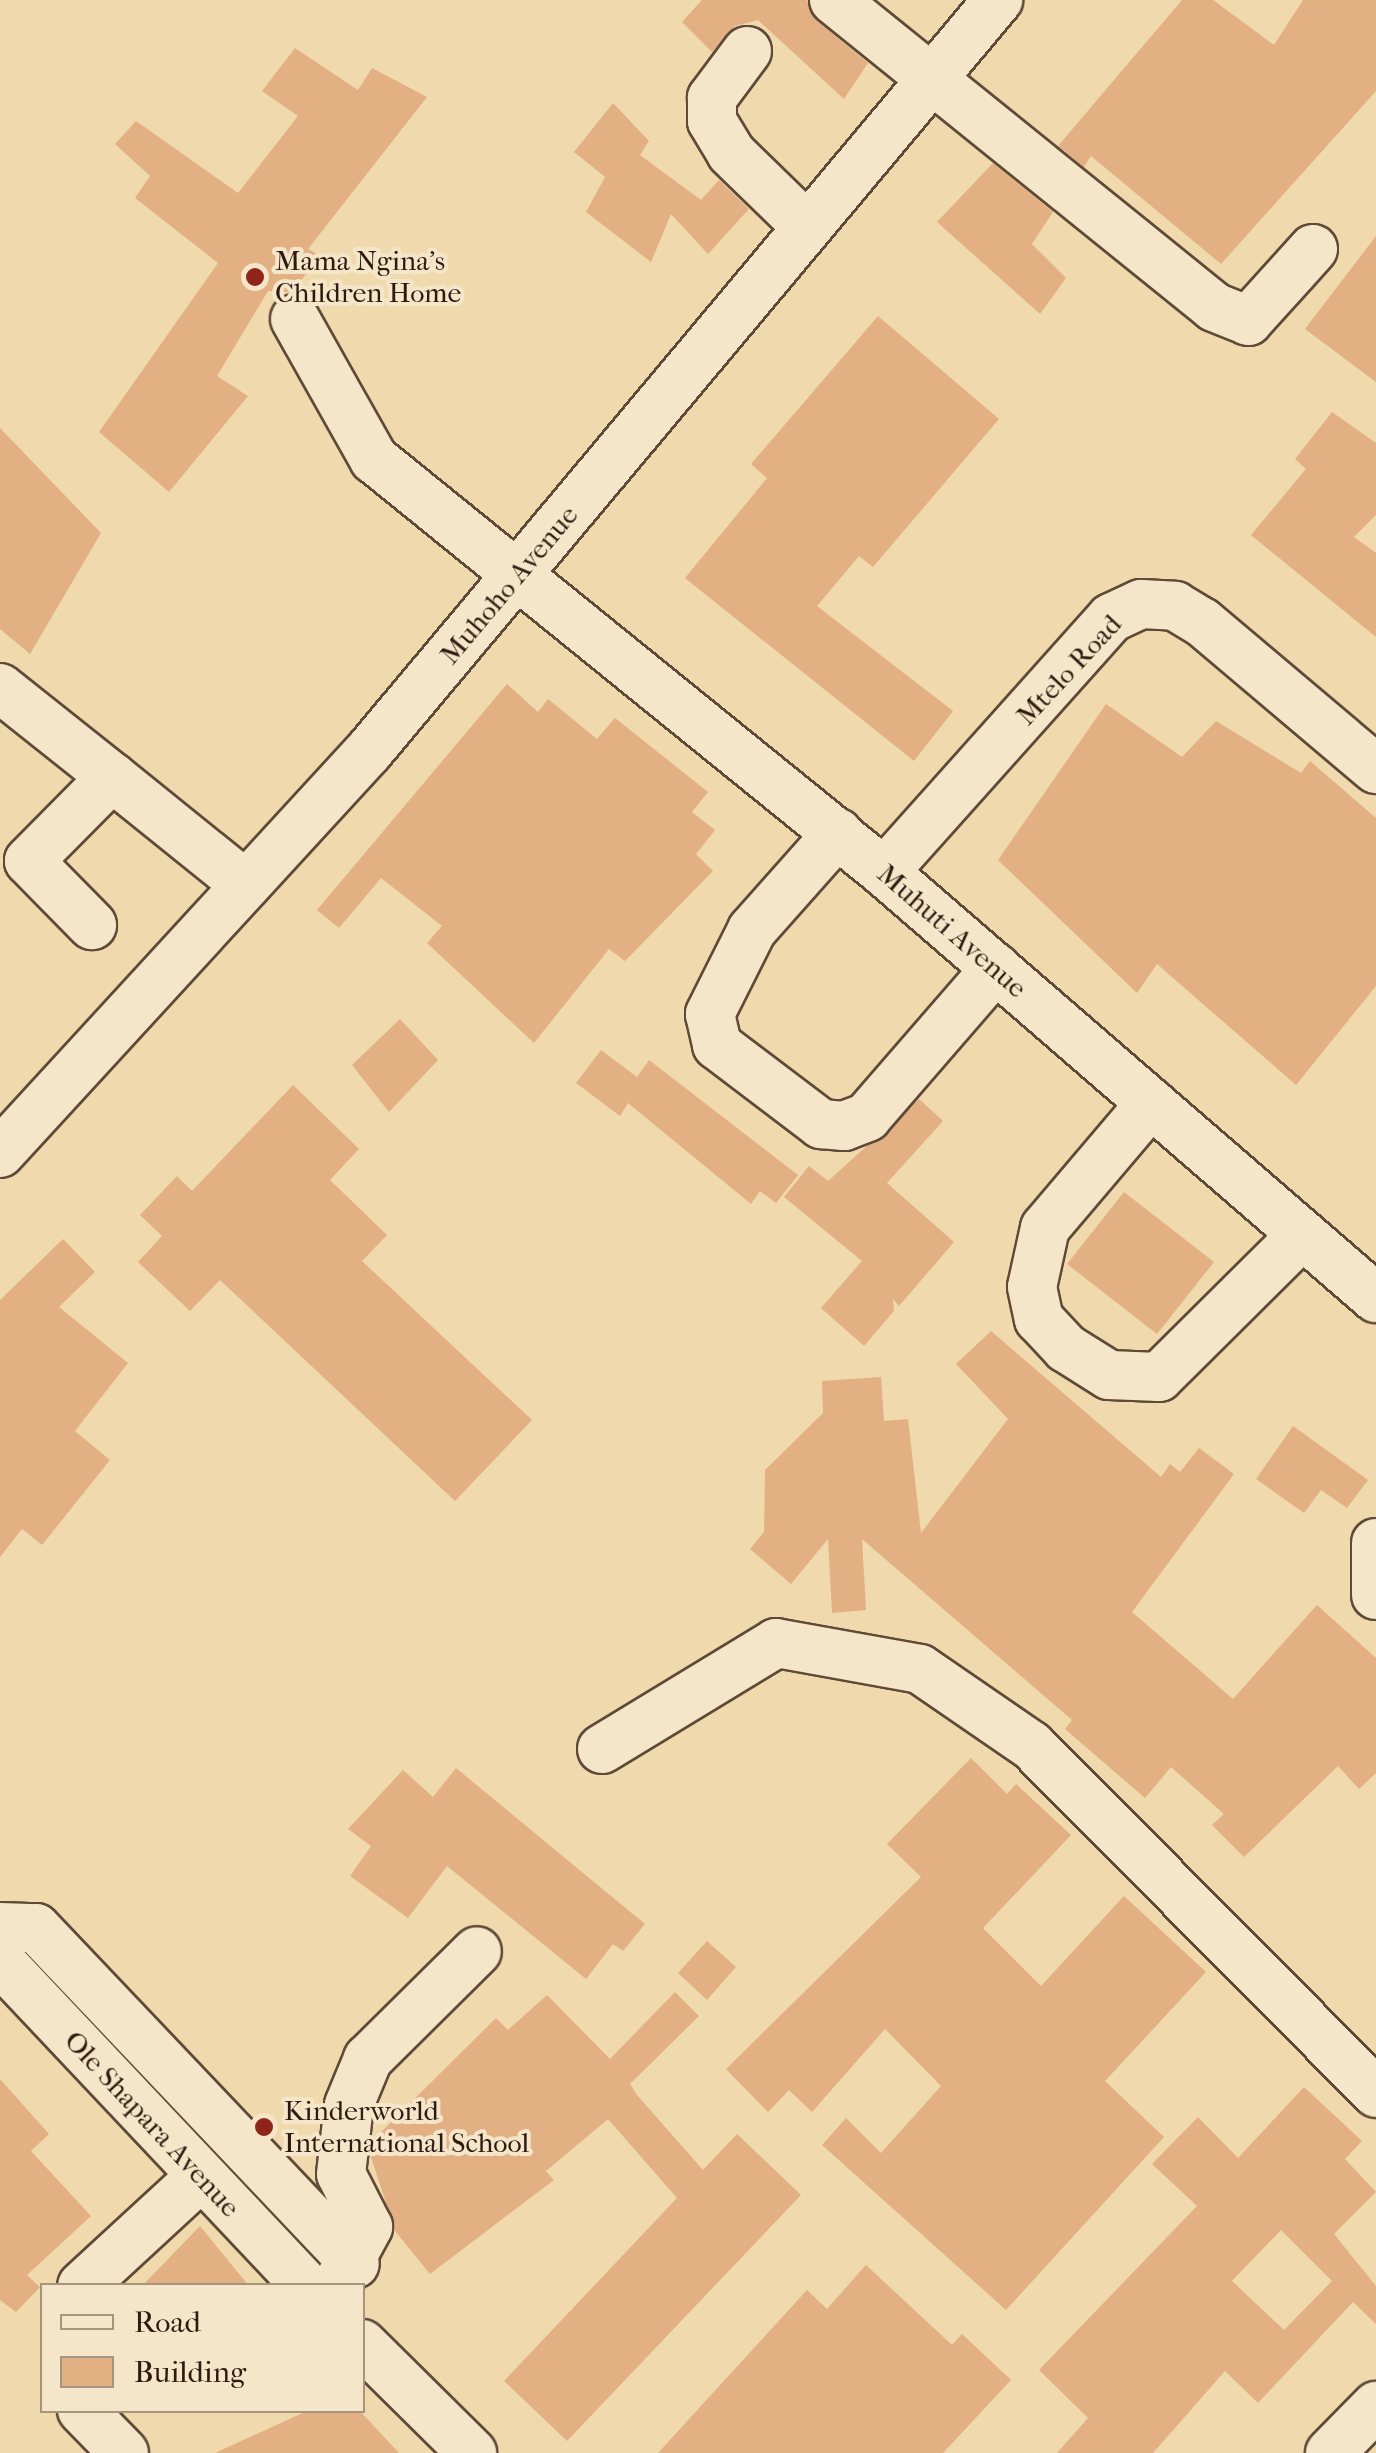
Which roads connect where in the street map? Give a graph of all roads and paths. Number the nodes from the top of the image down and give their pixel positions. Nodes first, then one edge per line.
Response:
1 (834, 0) edge
2 (998, 0) edge
3 (747, 51) dead end
4 (929, 82) junction
5 (807, 227) junction
6 (1313, 249) dead end
7 (295, 318) dead end
8 (520, 572) junction
9 (0, 688) edge
10 (1376, 769) edge
11 (112, 776) junction
12 (838, 833) junction
13 (884, 872) junction
14 (246, 885) junction
15 (92, 925) dead end
16 (996, 968) junction
17 (1151, 1103) junction
18 (4, 1141) edge
19 (1302, 1235) junction
20 (1376, 1298) edge
21 (1376, 1544) edge
22 (1376, 1595) edge
23 (602, 1749) dead end
24 (0, 1928) edge
25 (477, 1951) dead end
26 (0, 1961) edge
27 (1376, 2093) edge
28 (200, 2177) junction
29 (345, 2275) edge
30 (85, 2283) edge
31 (303, 2283) edge
32 (365, 2347) edge
33 (1376, 2406) edge
34 (85, 2413) edge
35 (124, 2453) edge
36 (472, 2453) edge
37 (1330, 2453) edge

1 - 4 street
2 - 4 street, Muhoho Avenue
3 - 5 street
4 - 5 street, Muhoho Avenue
4 - 6 street
5 - 8 street, Muhoho Avenue
7 - 8 street, Muhuti Avenue
8 - 12 street, Muhuti Avenue
8 - 14 street, Muhoho Avenue
9 - 11 street
10 - 13 street, Mtelo Road
11 - 14 street
11 - 15 street
12 - 13 street, Muhuti Avenue
12 - 16 street
13 - 16 street, Muhuti Avenue
14 - 18 street, Muhoho Avenue
16 - 17 street, Muhuti Avenue
17 - 19 street, Muhuti Avenue
17 - 19 street
19 - 20 street, Muhuti Avenue
21 - 22 street
23 - 27 street
24 - 29 street
25 - 29 street
26 - 28 street, Ole Shapara Avenue
28 - 30 street
28 - 31 street, Ole Shapara Avenue
32 - 36 street
33 - 37 street
34 - 35 street

